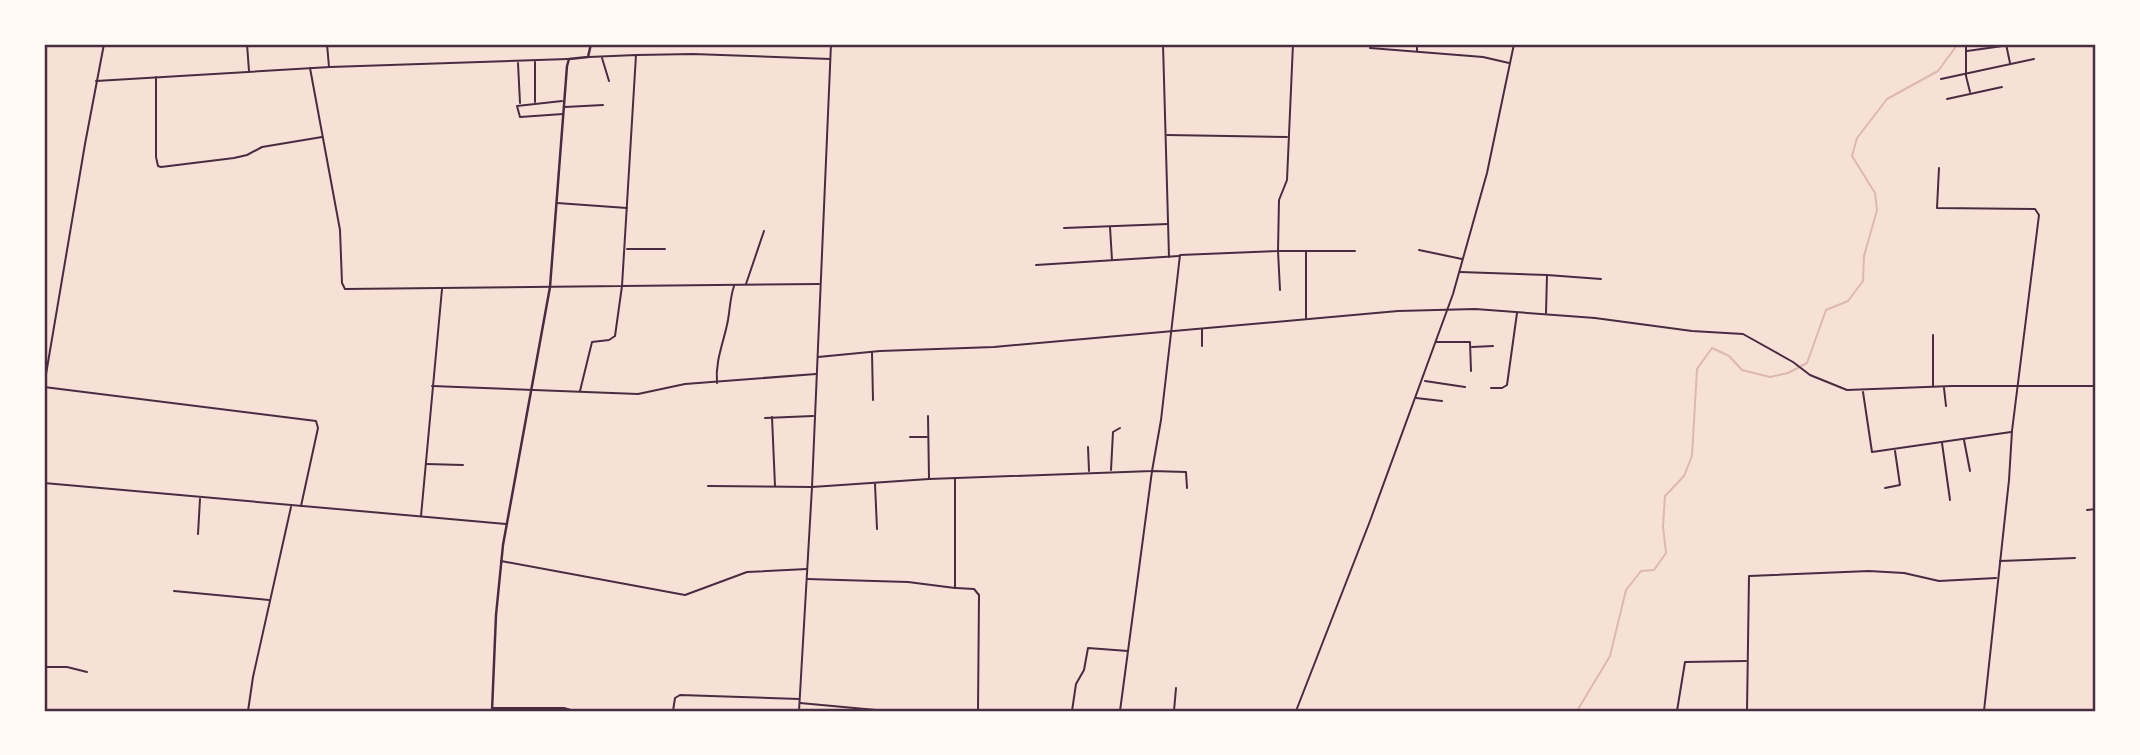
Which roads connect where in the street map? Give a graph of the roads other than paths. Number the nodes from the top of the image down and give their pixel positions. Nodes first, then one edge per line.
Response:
1 (104, 44) edge
2 (247, 44) edge
3 (327, 44) edge
4 (591, 44) edge
5 (831, 44) edge
6 (1163, 44) edge
7 (1293, 44) edge
8 (1417, 44) edge
9 (1514, 44) edge
10 (1966, 44) edge
11 (2006, 44) edge
12 (2017, 44) edge
13 (1370, 48) dead end
14 (1967, 51) junction
15 (1417, 52) junction
16 (636, 55) junction
17 (588, 57) junction
18 (602, 57) junction
19 (569, 59) junction
20 (830, 59) junction
21 (2034, 59) dead end
22 (535, 61) junction
23 (518, 62) junction
24 (1510, 63) junction
25 (2010, 65) junction
26 (330, 67) junction
27 (310, 68) junction
28 (249, 72) junction
29 (1966, 72) junction
30 (156, 76) junction
31 (1941, 79) dead end
32 (96, 81) junction
33 (610, 81) dead end
34 (2002, 87) dead end
35 (1970, 93) junction
36 (1947, 99) dead end
37 (564, 101) junction
38 (535, 103) junction
39 (520, 104) junction
40 (603, 105) dead end
41 (563, 107) junction
42 (563, 114) junction
43 (1165, 135) junction
44 (322, 137) junction
45 (1288, 137) junction
46 (1939, 168) dead end
47 (557, 203) junction
48 (628, 208) junction
49 (1168, 224) junction
50 (1110, 226) junction
51 (1064, 228) dead end
52 (764, 231) dead end
53 (625, 249) junction
54 (665, 249) dead end
55 (1419, 250) dead end
56 (1279, 251) junction
57 (1306, 251) junction
58 (1354, 251) dead end
59 (1180, 255) junction
60 (1169, 257) junction
61 (1463, 259) junction
62 (1112, 260) junction
63 (1036, 265) dead end
64 (1459, 272) junction
65 (1546, 275) junction
66 (1601, 279) dead end
67 (820, 284) junction
68 (734, 285) junction
69 (746, 285) junction
70 (622, 286) junction
71 (550, 287) junction
72 (442, 289) junction
73 (1280, 290) dead end
74 (1447, 310) junction
75 (1517, 312) junction
76 (1546, 314) junction
77 (1306, 319) junction
78 (1202, 328) junction
79 (1172, 330) junction
80 (1933, 335) dead end
81 (1435, 342) junction
82 (1202, 346) dead end
83 (1471, 346) junction
84 (1493, 346) dead end
85 (872, 352) junction
86 (818, 357) junction
87 (1471, 371) dead end
88 (817, 374) junction
89 (1423, 381) junction
90 (717, 383) junction
91 (432, 386) junction
92 (2018, 386) junction
93 (2096, 386) edge
94 (44, 387) edge
95 (1465, 387) dead end
96 (1933, 387) junction
97 (1944, 387) junction
98 (1491, 388) dead end
99 (533, 390) junction
100 (1863, 391) junction
101 (580, 392) junction
102 (1415, 398) junction
103 (873, 400) dead end
104 (1442, 401) dead end
105 (1946, 406) dead end
106 (815, 416) junction
107 (928, 416) dead end
108 (772, 417) junction
109 (765, 418) dead end
110 (1120, 428) dead end
111 (2012, 432) junction
112 (910, 437) dead end
113 (928, 437) junction
114 (1964, 439) junction
115 (1941, 442) junction
116 (1088, 447) dead end
117 (1895, 450) junction
118 (425, 464) junction
119 (463, 466) dead end
120 (1111, 471) junction
121 (1152, 471) junction
122 (1970, 471) dead end
123 (1089, 472) junction
124 (955, 478) junction
125 (929, 479) junction
126 (876, 482) junction
127 (44, 483) edge
128 (708, 486) dead end
129 (775, 487) junction
130 (812, 487) junction
131 (1187, 488) dead end
132 (1885, 488) dead end
133 (200, 498) junction
134 (1950, 500) dead end
135 (291, 506) junction
136 (301, 507) junction
137 (2096, 509) edge
138 (2087, 510) dead end
139 (421, 517) junction
140 (506, 524) junction
141 (877, 529) dead end
142 (198, 534) dead end
143 (2075, 558) dead end
144 (501, 561) junction
145 (1999, 561) junction
146 (808, 569) junction
147 (1997, 578) junction
148 (807, 579) junction
149 (954, 588) junction
150 (174, 591) dead end
151 (270, 600) junction
152 (1128, 651) junction
153 (1747, 662) junction
154 (44, 667) edge
155 (87, 672) dead end
156 (1176, 688) dead end
157 (800, 701) junction
158 (492, 709) edge
159 (248, 711) edge
160 (574, 711) edge
161 (673, 711) edge
162 (799, 711) edge
163 (887, 711) edge
164 (978, 711) edge
165 (1072, 711) edge
166 (1120, 711) edge
167 (1174, 711) edge
168 (1296, 711) edge
169 (1677, 711) edge
170 (1747, 711) edge
171 (1984, 711) edge

1 - 32 street
2 - 28 street
3 - 26 street
4 - 17 street
5 - 20 street
6 - 43 street
7 - 45 street
8 - 15 street
9 - 24 street
10 - 14 street
11 - 12 street
11 - 14 street
11 - 25 street
13 - 15 street
14 - 29 street
15 - 24 street
16 - 18 street
16 - 20 street
16 - 48 street
17 - 18 street
17 - 19 street
18 - 33 street
19 - 22 street
19 - 37 street
20 - 67 street
21 - 25 street
22 - 23 street
22 - 38 street
23 - 26 street
23 - 39 street
24 - 61 street
25 - 29 street
26 - 27 street
27 - 28 street
27 - 44 street
28 - 30 street
29 - 31 street
29 - 35 street
30 - 32 street
30 - 44 street
32 - 94 street
34 - 35 street
35 - 36 street
37 - 38 street
37 - 41 street
38 - 39 street
39 - 42 street
40 - 41 street
41 - 42 street
42 - 47 street
43 - 45 street
43 - 49 street
44 - 72 street
45 - 56 street
46 - 92 street
47 - 48 street
47 - 71 street
48 - 53 street
49 - 50 street
49 - 60 street
50 - 51 street
50 - 62 street
52 - 69 street
53 - 54 street
53 - 70 street
55 - 61 street
56 - 57 street
56 - 59 street
56 - 73 street
57 - 58 street
57 - 77 street
59 - 60 street
59 - 79 street
60 - 62 street
61 - 64 street
62 - 63 street
64 - 65 street
64 - 74 street
65 - 66 street
65 - 76 street
67 - 69 street
67 - 86 street
68 - 69 street
68 - 70 street
68 - 90 street
70 - 71 street
70 - 101 street
71 - 72 street
71 - 99 street
72 - 91 street
74 - 75 street
74 - 77 street
74 - 81 street
75 - 76 street
75 - 98 street
76 - 100 street
77 - 78 street
78 - 79 street
78 - 82 street
79 - 85 street
79 - 121 street
80 - 96 street
81 - 83 street
81 - 89 street
83 - 84 street
83 - 87 street
85 - 86 street
85 - 103 street
86 - 88 street
88 - 90 street
88 - 106 street
89 - 95 street
89 - 102 street
90 - 101 street
91 - 99 street
91 - 118 street
92 - 93 street
92 - 97 street
92 - 111 street
94 - 136 street
96 - 97 street
96 - 100 street
97 - 105 street
99 - 101 street
99 - 140 street
100 - 117 street
102 - 104 street
102 - 168 street
106 - 108 street
106 - 130 street
107 - 113 street
108 - 109 street
108 - 129 street
110 - 120 street
111 - 114 street
111 - 145 street
112 - 113 street
113 - 125 street
114 - 115 street
114 - 122 street
115 - 117 street
115 - 134 street
116 - 123 street
117 - 132 street
118 - 119 street
118 - 139 street
120 - 121 street
120 - 123 street
121 - 131 street
121 - 152 street
123 - 124 street
124 - 125 street
124 - 149 street
125 - 126 street
126 - 130 street
126 - 141 street
127 - 133 street
128 - 129 street
129 - 130 street
130 - 146 street
133 - 135 street
133 - 142 street
135 - 136 street
135 - 151 street
136 - 139 street
137 - 138 street
139 - 140 street
140 - 144 street
143 - 145 street
144 - 146 street
144 - 158 street
145 - 147 street
146 - 148 street
147 - 153 street
147 - 171 street
148 - 149 street
148 - 157 street
149 - 164 street
150 - 151 street
151 - 159 street
152 - 165 street
152 - 166 street
153 - 169 street
153 - 170 street
154 - 155 street
156 - 167 street
157 - 161 street
157 - 162 street
157 - 163 street
158 - 160 street

